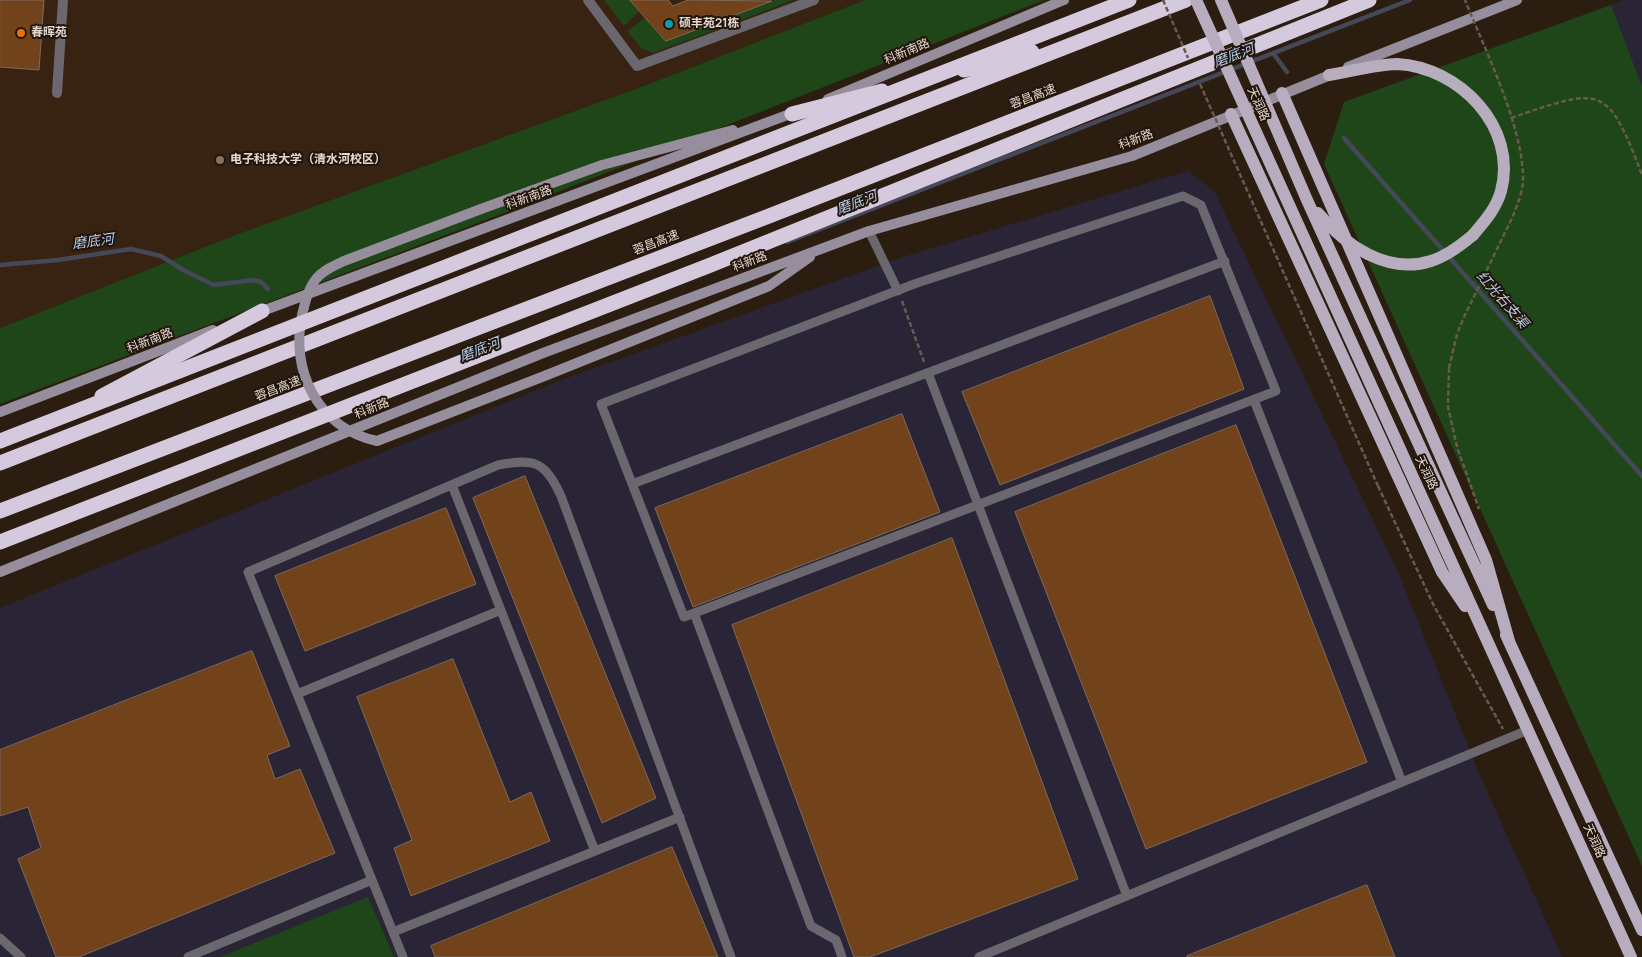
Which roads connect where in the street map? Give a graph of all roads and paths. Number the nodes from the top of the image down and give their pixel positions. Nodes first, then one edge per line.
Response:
1 (64, 0) edge
2 (588, 0) edge
3 (814, 0) edge
4 (1064, 0) edge
5 (1129, 0) edge
6 (1163, 0) edge
7 (1186, 0) edge
8 (1196, 0) edge
9 (1220, 0) edge
10 (1321, 0) edge
11 (1369, 0) edge
12 (1465, 0) edge
13 (1517, 0) edge
14 (1094, 36) junction
15 (1190, 63) dead end
16 (1329, 75) junction
17 (1198, 81) dead end
18 (57, 93) dead end
19 (1282, 93) junction
20 (792, 114) junction
21 (1231, 114) junction
22 (1512, 118) junction
23 (1642, 175) edge
24 (1308, 200) junction
25 (869, 231) junction
26 (822, 248) junction
27 (1225, 261) junction
28 (898, 290) junction
29 (262, 311) junction
30 (907, 315) dead end
31 (926, 369) junction
32 (1254, 400) junction
33 (0, 412) edge
34 (0, 441) edge
35 (0, 449) edge
36 (0, 463) edge
37 (632, 484) junction
38 (452, 485) junction
39 (978, 505) junction
40 (0, 512) edge
41 (1473, 529) junction
42 (0, 542) edge
43 (0, 572) edge
44 (501, 610) junction
45 (694, 613) junction
46 (1486, 638) junction
47 (1509, 641) junction
48 (297, 694) junction
49 (1528, 730) junction
50 (1508, 738) junction
51 (1402, 782) junction
52 (680, 817) junction
53 (595, 851) junction
54 (372, 880) junction
55 (1127, 896) junction
56 (1642, 930) edge
57 (393, 932) junction
58 (0, 938) edge
59 (21, 957) edge
60 (188, 957) edge
61 (403, 957) edge
62 (732, 957) edge
63 (842, 957) edge
64 (979, 957) edge
65 (1630, 957) edge

1 - 18 street
2 - 3 street
4 - 20 main road, 科新南路
5 - 34 highway, bridge
6 - 15 path, bridge
7 - 14 highway
8 - 46 main road, 天润路, bridge
9 - 24 main road, 天润路, bridge
10 - 40 highway, 蓉昌高速
11 - 42 highway, bridge
12 - 22 path, bridge
13 - 16 main road, 科新路
14 - 20 highway
14 - 36 highway
16 - 19 main road, 科新路
16 - 24 main road, bridge
17 - 50 path, bridge
19 - 21 main road, 科新路
19 - 41 main road
20 - 26 main road, bridge
20 - 29 main road, 科新南路
21 - 25 main road, 科新路
21 - 46 main road
22 - 23 path
22 - 41 path, bridge
24 - 47 main road, 天润路, bridge
25 - 26 main road, 科新路
25 - 28 lane
26 - 43 main road, 科新路
27 - 28 lane
27 - 31 lane
27 - 32 lane
28 - 37 lane
29 - 33 main road, 科新南路
29 - 35 highway
30 - 31 path
31 - 37 lane
31 - 39 lane
32 - 39 lane
32 - 51 lane
37 - 45 lane
38 - 44 lane
38 - 48 lane
38 - 52 lane
39 - 45 lane
39 - 55 lane
41 - 47 main road
44 - 48 lane
44 - 53 lane
45 - 63 lane
46 - 49 main road, 天润路
47 - 56 main road, 天润路
48 - 54 lane
49 - 50 lane
49 - 65 main road, 天润路
50 - 51 lane
51 - 55 lane
52 - 53 lane
52 - 62 lane
53 - 57 lane
54 - 57 lane
54 - 60 lane
55 - 64 lane
57 - 61 lane
58 - 59 lane

